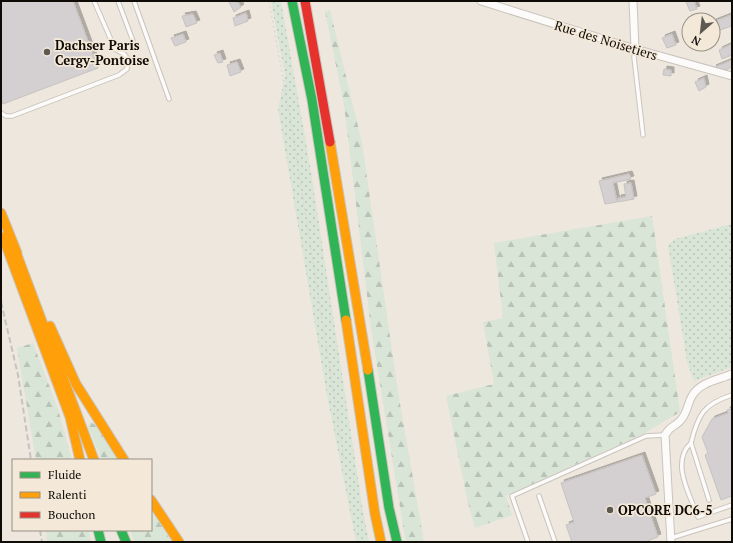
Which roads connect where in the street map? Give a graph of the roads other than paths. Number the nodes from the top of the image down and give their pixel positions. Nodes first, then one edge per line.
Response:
1 (94, 1) edge
2 (118, 1) edge
3 (134, 1) edge
4 (292, 1) edge
5 (305, 1) edge
6 (481, 1) edge
7 (633, 1) edge
8 (136, 49) dead end
9 (635, 49) junction
10 (732, 76) edge
11 (169, 98) dead end
12 (1, 113) edge
13 (643, 135) dead end
14 (1, 213) edge
15 (1, 232) edge
16 (14, 247) junction
17 (732, 374) edge
18 (732, 395) edge
19 (70, 417) junction
20 (665, 435) junction
21 (691, 443) junction
22 (80, 459) edge
23 (86, 459) edge
24 (94, 459) edge
25 (123, 459) edge
26 (539, 496) dead end
27 (709, 500) dead end
28 (152, 502) edge
29 (732, 505) edge
30 (732, 519) edge
31 (98, 531) edge
32 (113, 531) edge
33 (121, 531) edge
34 (671, 540) edge
35 (101, 542) edge
36 (117, 542) edge
37 (126, 542) edge
38 (179, 542) edge
39 (381, 542) edge
40 (396, 542) edge
41 (528, 542) edge
42 (555, 542) edge

1 - 12 lane
2 - 8 lane
3 - 11 lane
4 - 39 main road
5 - 40 main road
6 - 9 street, Rue des Noisetiers
7 - 9 street
9 - 10 street, Rue des Noisetiers
9 - 13 lane
14 - 16 main road
15 - 19 main road
16 - 24 main road
16 - 25 main road
17 - 20 street
18 - 21 lane
19 - 22 main road
19 - 23 main road
20 - 34 street
20 - 41 lane
21 - 27 lane
21 - 29 lane
26 - 42 lane
28 - 38 main road
30 - 34 lane
31 - 35 main road
32 - 36 main road
33 - 37 main road

